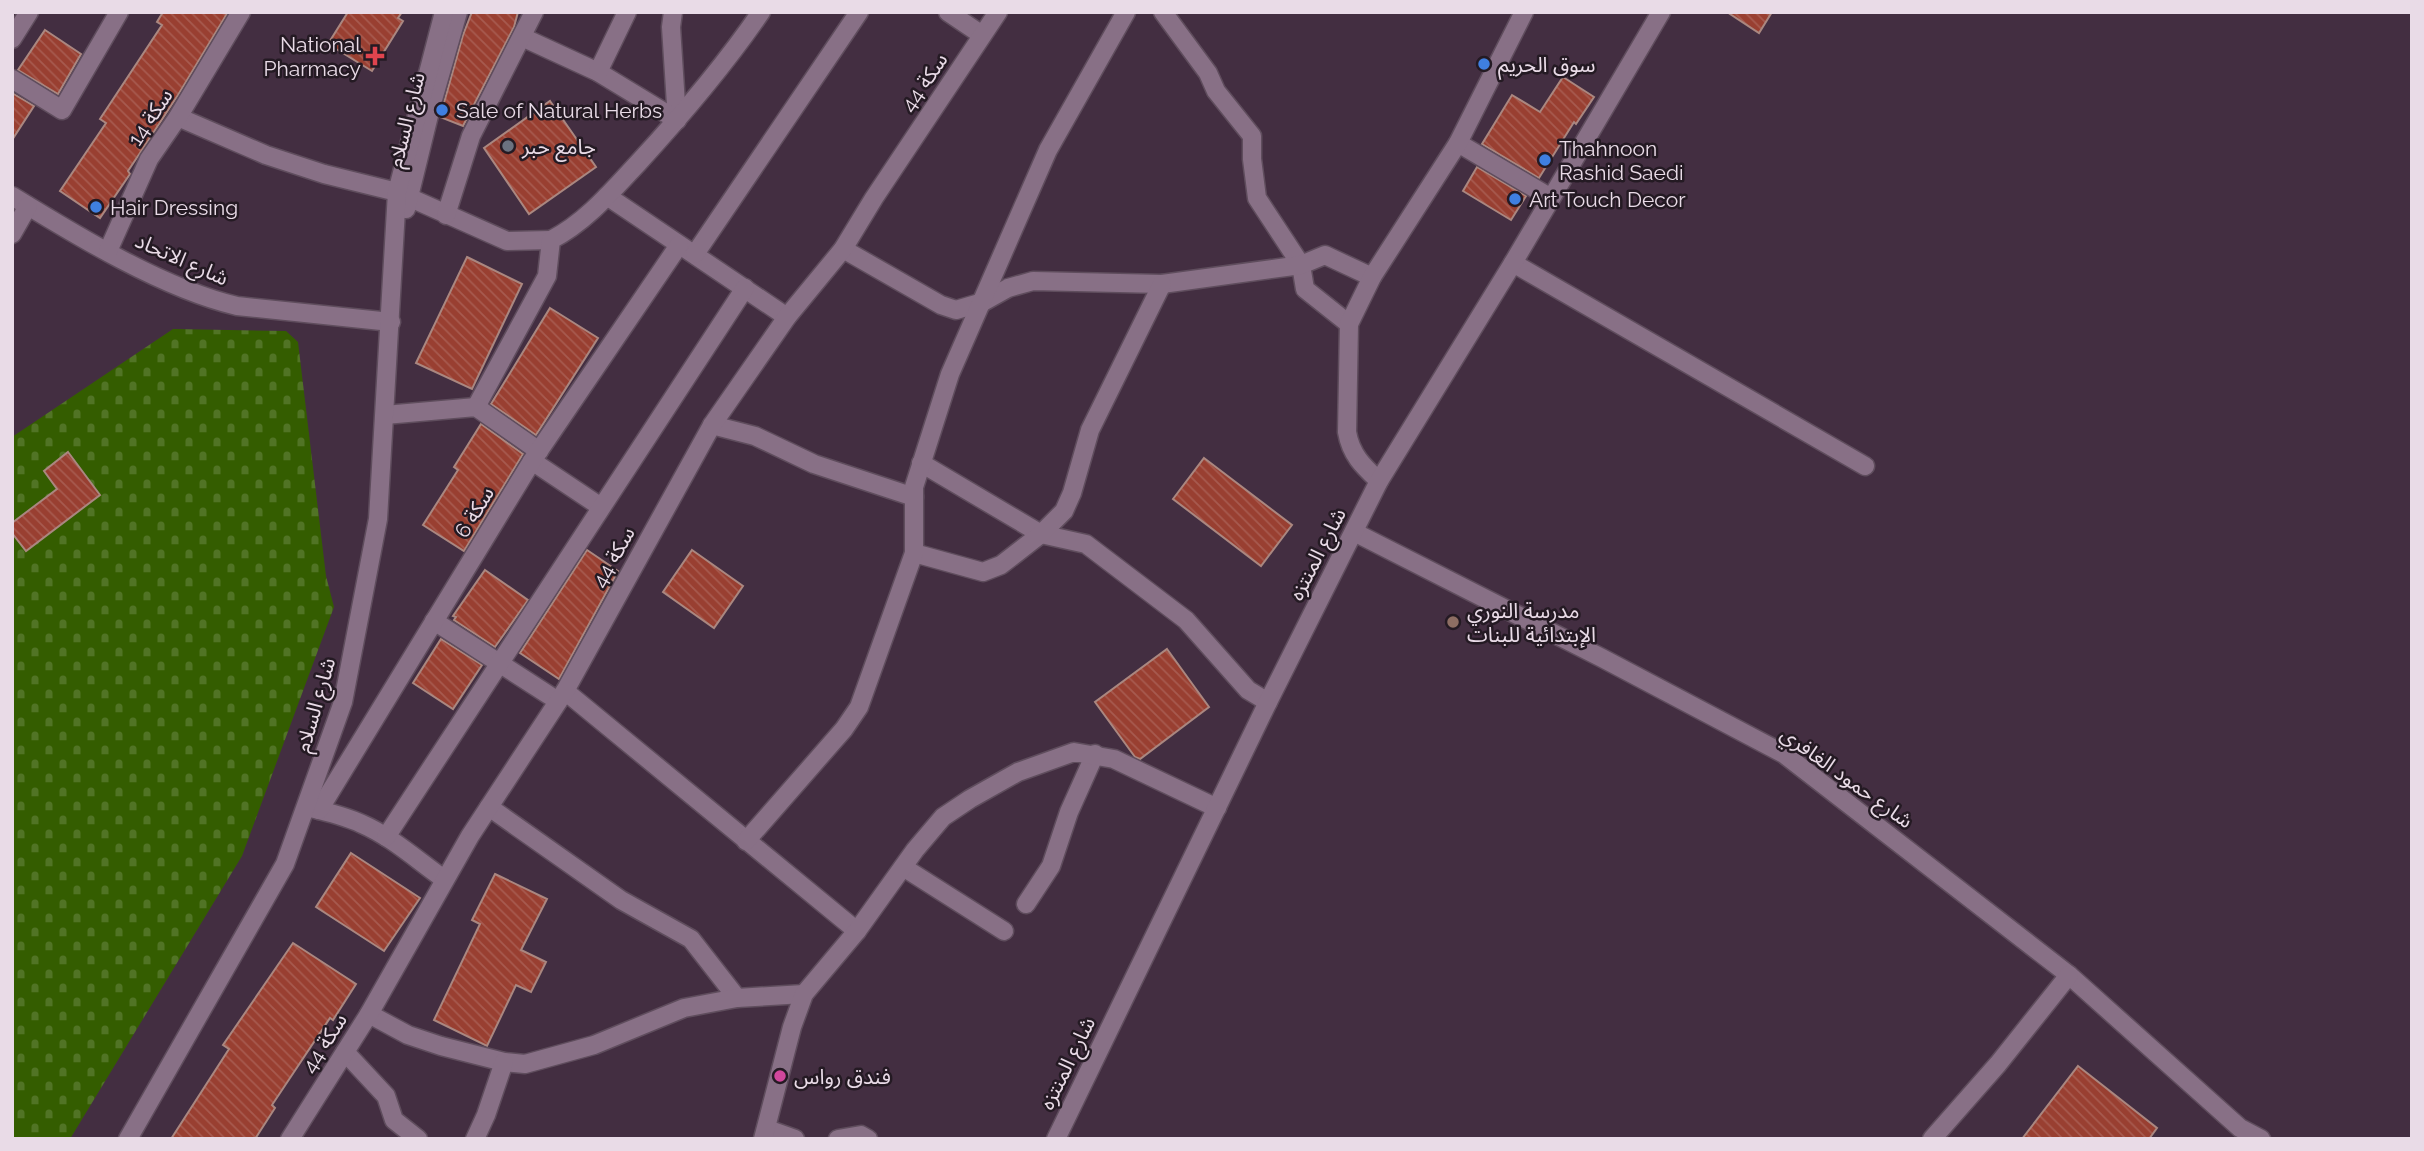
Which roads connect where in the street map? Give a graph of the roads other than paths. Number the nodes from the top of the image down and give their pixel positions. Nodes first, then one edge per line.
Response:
1 (29, 12) edge
2 (119, 12) edge
3 (241, 12) edge
4 (444, 12) edge
5 (458, 12) edge
6 (534, 12) edge
7 (627, 12) edge
8 (673, 12) edge
9 (761, 12) edge
10 (859, 12) edge
11 (948, 12) edge
12 (998, 12) edge
13 (1126, 12) edge
14 (1163, 12) edge
15 (1524, 12) edge
16 (1661, 12) edge
17 (982, 35) junction
18 (522, 37) junction
19 (12, 39) edge
20 (598, 72) junction
21 (12, 79) edge
22 (178, 117) junction
23 (677, 120) junction
24 (1458, 143) junction
25 (403, 195) junction
26 (12, 196) edge
27 (607, 196) junction
28 (1551, 198) junction
29 (28, 206) junction
30 (446, 215) junction
31 (12, 234) edge
32 (551, 240) junction
33 (679, 245) junction
34 (843, 249) junction
35 (108, 251) junction
36 (695, 254) junction
37 (1513, 263) junction
38 (1301, 265) junction
39 (1372, 277) junction
40 (1162, 284) junction
41 (745, 288) junction
42 (983, 302) junction
43 (788, 317) junction
44 (391, 322) junction
45 (1349, 324) junction
46 (476, 407) junction
47 (385, 415) junction
48 (712, 425) junction
49 (535, 456) junction
50 (921, 463) junction
51 (1865, 466) dead end
52 (1379, 481) junction
53 (914, 497) junction
54 (601, 507) junction
55 (1354, 532) junction
56 (1041, 534) junction
57 (914, 553) junction
58 (434, 621) junction
59 (499, 663) junction
60 (562, 696) junction
61 (1268, 702) junction
62 (1095, 754) junction
63 (489, 807) junction
64 (1217, 808) junction
65 (313, 809) junction
66 (386, 836) junction
67 (746, 841) junction
68 (904, 867) junction
69 (444, 879) junction
70 (1026, 904) dead end
71 (1004, 930) dead end
72 (857, 931) junction
73 (2069, 975) junction
74 (804, 993) junction
75 (737, 998) junction
76 (369, 1014) junction
77 (345, 1052) junction
78 (504, 1062) junction
79 (765, 1134) edge
80 (128, 1139) edge
81 (290, 1139) edge
82 (418, 1139) edge
83 (475, 1139) edge
84 (795, 1139) edge
85 (838, 1139) edge
86 (868, 1139) edge
87 (1056, 1139) edge
88 (1932, 1139) edge
89 (2261, 1139) edge

1 - 19 street
2 - 21 street
3 - 22 street, سكة 14
4 - 25 street, شارع السلام
5 - 25 street, شارع السلام
6 - 18 street
7 - 20 street
8 - 23 street
9 - 23 street
10 - 36 street
11 - 17 street
12 - 17 street, سكة 44
13 - 42 street
14 - 38 street
15 - 24 street
16 - 28 street, شارع المنتزه
17 - 34 street, سكة 44
18 - 20 street
18 - 30 street
20 - 23 street
22 - 25 street
22 - 35 street, سكة 14
23 - 27 street
24 - 28 street
24 - 39 street
25 - 30 street
25 - 44 street, شارع السلام
26 - 29 street, شارع الاتحاد
27 - 32 street
27 - 33 street
28 - 37 street, شارع المنتزه
29 - 31 street
29 - 35 street, شارع الاتحاد
30 - 32 street
32 - 46 street
33 - 36 street
33 - 49 street, سكة 6
34 - 42 street
34 - 43 street, سكة 44
35 - 44 street, شارع الاتحاد
36 - 41 street
37 - 51 street
37 - 52 street, شارع المنتزه
38 - 39 street
38 - 40 street
38 - 45 street
39 - 45 street
40 - 42 street
40 - 56 street
41 - 43 street
41 - 54 street
42 - 50 street
43 - 48 street, سكة 44
44 - 47 street, شارع السلام
45 - 52 street
46 - 47 street
46 - 49 street
47 - 65 street, شارع السلام
48 - 53 street
48 - 60 street, سكة 44
49 - 54 street
49 - 58 street, سكة 6
50 - 53 street
50 - 56 street
52 - 55 street, شارع المنتزه
53 - 57 street
54 - 59 street
55 - 61 street, شارع المنتزه
55 - 73 street, شارع حمود الغافري
56 - 57 street
56 - 61 street
57 - 67 street
58 - 59 street
58 - 65 street, سكة 6
59 - 60 street
59 - 66 street
60 - 63 street, سكة 44
60 - 67 street
61 - 64 street, شارع المنتزه
62 - 64 street
62 - 68 street
62 - 70 street
63 - 69 street, سكة 44
63 - 75 street
64 - 87 street, شارع المنتزه
65 - 66 street
65 - 80 street, شارع السلام
66 - 69 street
67 - 72 street
68 - 71 street
68 - 72 street
69 - 76 street, سكة 44
72 - 74 street
73 - 88 street
73 - 89 street, شارع حمود الغافري
74 - 75 street
74 - 79 street
75 - 78 street
76 - 77 street, سكة 44
76 - 78 street
77 - 81 street, سكة 44
77 - 82 street
78 - 83 street
79 - 84 street
85 - 86 street

